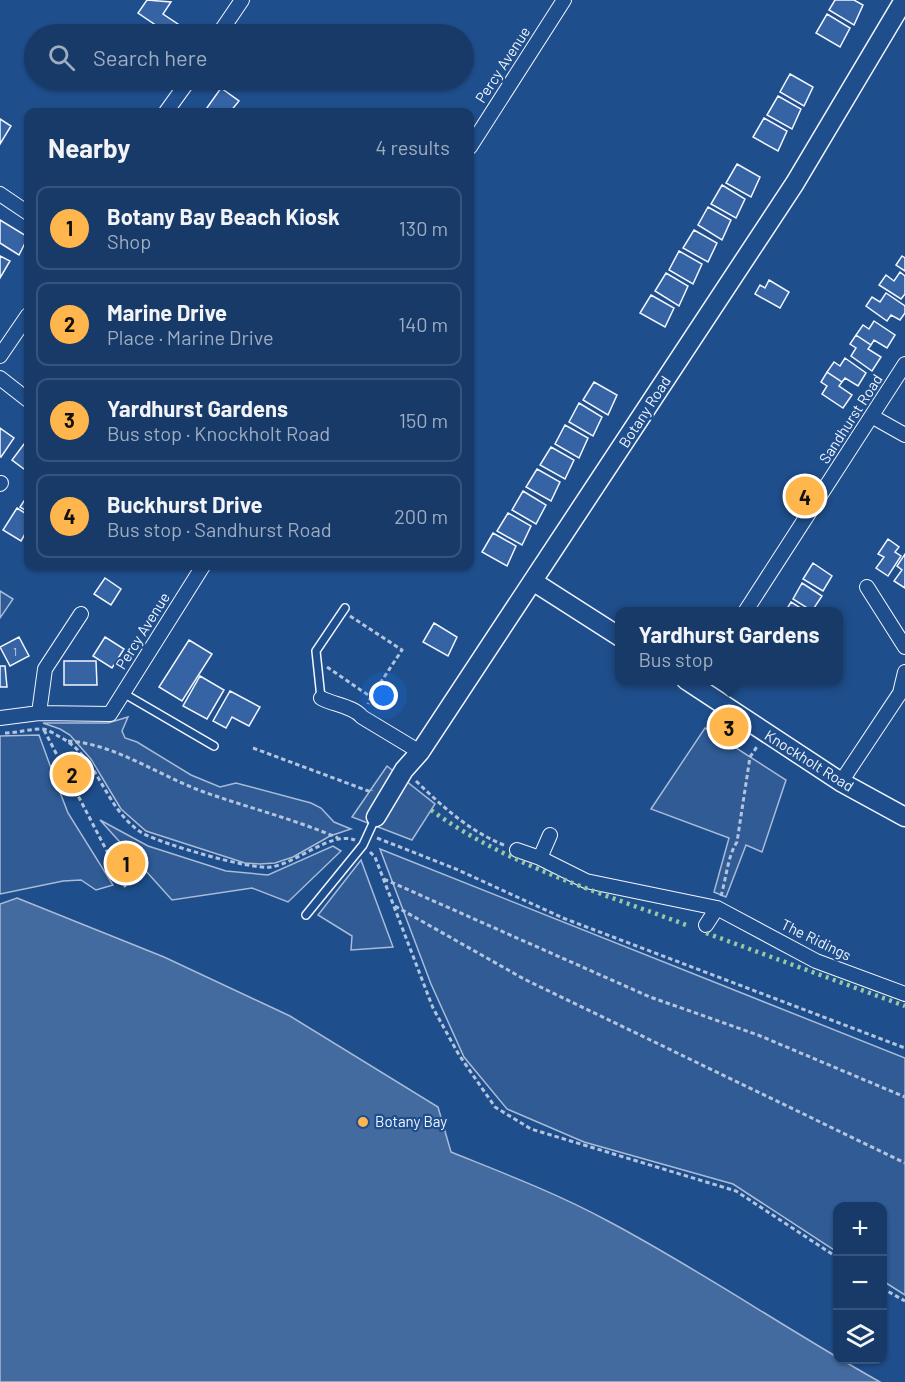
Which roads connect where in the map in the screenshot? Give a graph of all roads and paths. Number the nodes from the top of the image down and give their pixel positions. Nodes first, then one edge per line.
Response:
1 (242, 0) edge
2 (564, 0) edge
3 (904, 0) edge
4 (226, 24) edge
5 (182, 90) edge
6 (169, 108) edge
7 (474, 141) edge
8 (0, 194) edge
9 (24, 210) edge
10 (24, 321) edge
11 (0, 356) edge
12 (905, 364) edge
13 (0, 378) edge
14 (24, 397) edge
15 (873, 417) junction
16 (905, 435) edge
17 (200, 570) edge
18 (534, 582) junction
19 (867, 587) dead end
20 (748, 607) edge
21 (343, 609) joint
22 (81, 614) dead end
23 (615, 634) edge
24 (905, 647) edge
25 (316, 659) junction
26 (905, 672) edge
27 (697, 685) edge
28 (123, 693) junction
29 (371, 696) junction
30 (321, 698) joint
31 (376, 709) dead end
32 (39, 713) junction
33 (0, 718) edge
34 (43, 729) junction
35 (0, 733) edge
36 (766, 734) junction
37 (68, 741) junction
38 (214, 746) dead end
39 (253, 748) dead end
40 (420, 752) junction
41 (404, 770) junction
42 (378, 782) dead end
43 (841, 782) junction
44 (376, 817) joint
45 (905, 817) edge
46 (368, 835) junction
47 (550, 835) dead end
48 (338, 838) junction
49 (363, 845) junction
50 (517, 850) joint
51 (540, 858) junction
52 (384, 879) junction
53 (126, 888) dead end
54 (394, 905) junction
55 (717, 908) junction
56 (306, 915) dead end
57 (706, 925) dead end
58 (905, 994) edge
59 (905, 1048) edge
60 (905, 1097) edge
61 (905, 1164) edge
62 (834, 1256) edge
63 (887, 1291) edge
64 (905, 1301) edge

1 - 4 street
2 - 7 street, Percy Avenue
3 - 18 street, Botany Road
5 - 6 street
8 - 9 street
10 - 11 street
12 - 15 street, Sandhurst Road
13 - 14 street
15 - 16 street
15 - 20 street, Sandhurst Road
17 - 28 street, Percy Avenue
18 - 23 street
18 - 40 street, Botany Road
19 - 24 street
21 - 25 lane
21 - 29 path
22 - 32 street
25 - 29 path
25 - 30 lane
26 - 43 street
27 - 36 street, Knockholt Road
28 - 32 street, Percy Avenue
28 - 38 lane
29 - 31 path
30 - 40 street
32 - 33 street
34 - 35 path
34 - 37 path
34 - 53 path
36 - 43 street, Knockholt Road
36 - 55 path
37 - 48 path
37 - 48 path
39 - 42 path
40 - 41 street, Botany Road
41 - 44 street, Botany Road
41 - 50 path
43 - 45 street, Knockholt Road
44 - 46 lane
46 - 49 lane
46 - 59 path
47 - 51 street
48 - 49 path
49 - 52 path
49 - 56 lane
50 - 51 street, The Ridings
51 - 55 street, The Ridings
52 - 54 path
52 - 60 path
54 - 61 path
54 - 62 path
55 - 57 street
55 - 58 street, The Ridings
63 - 64 path

